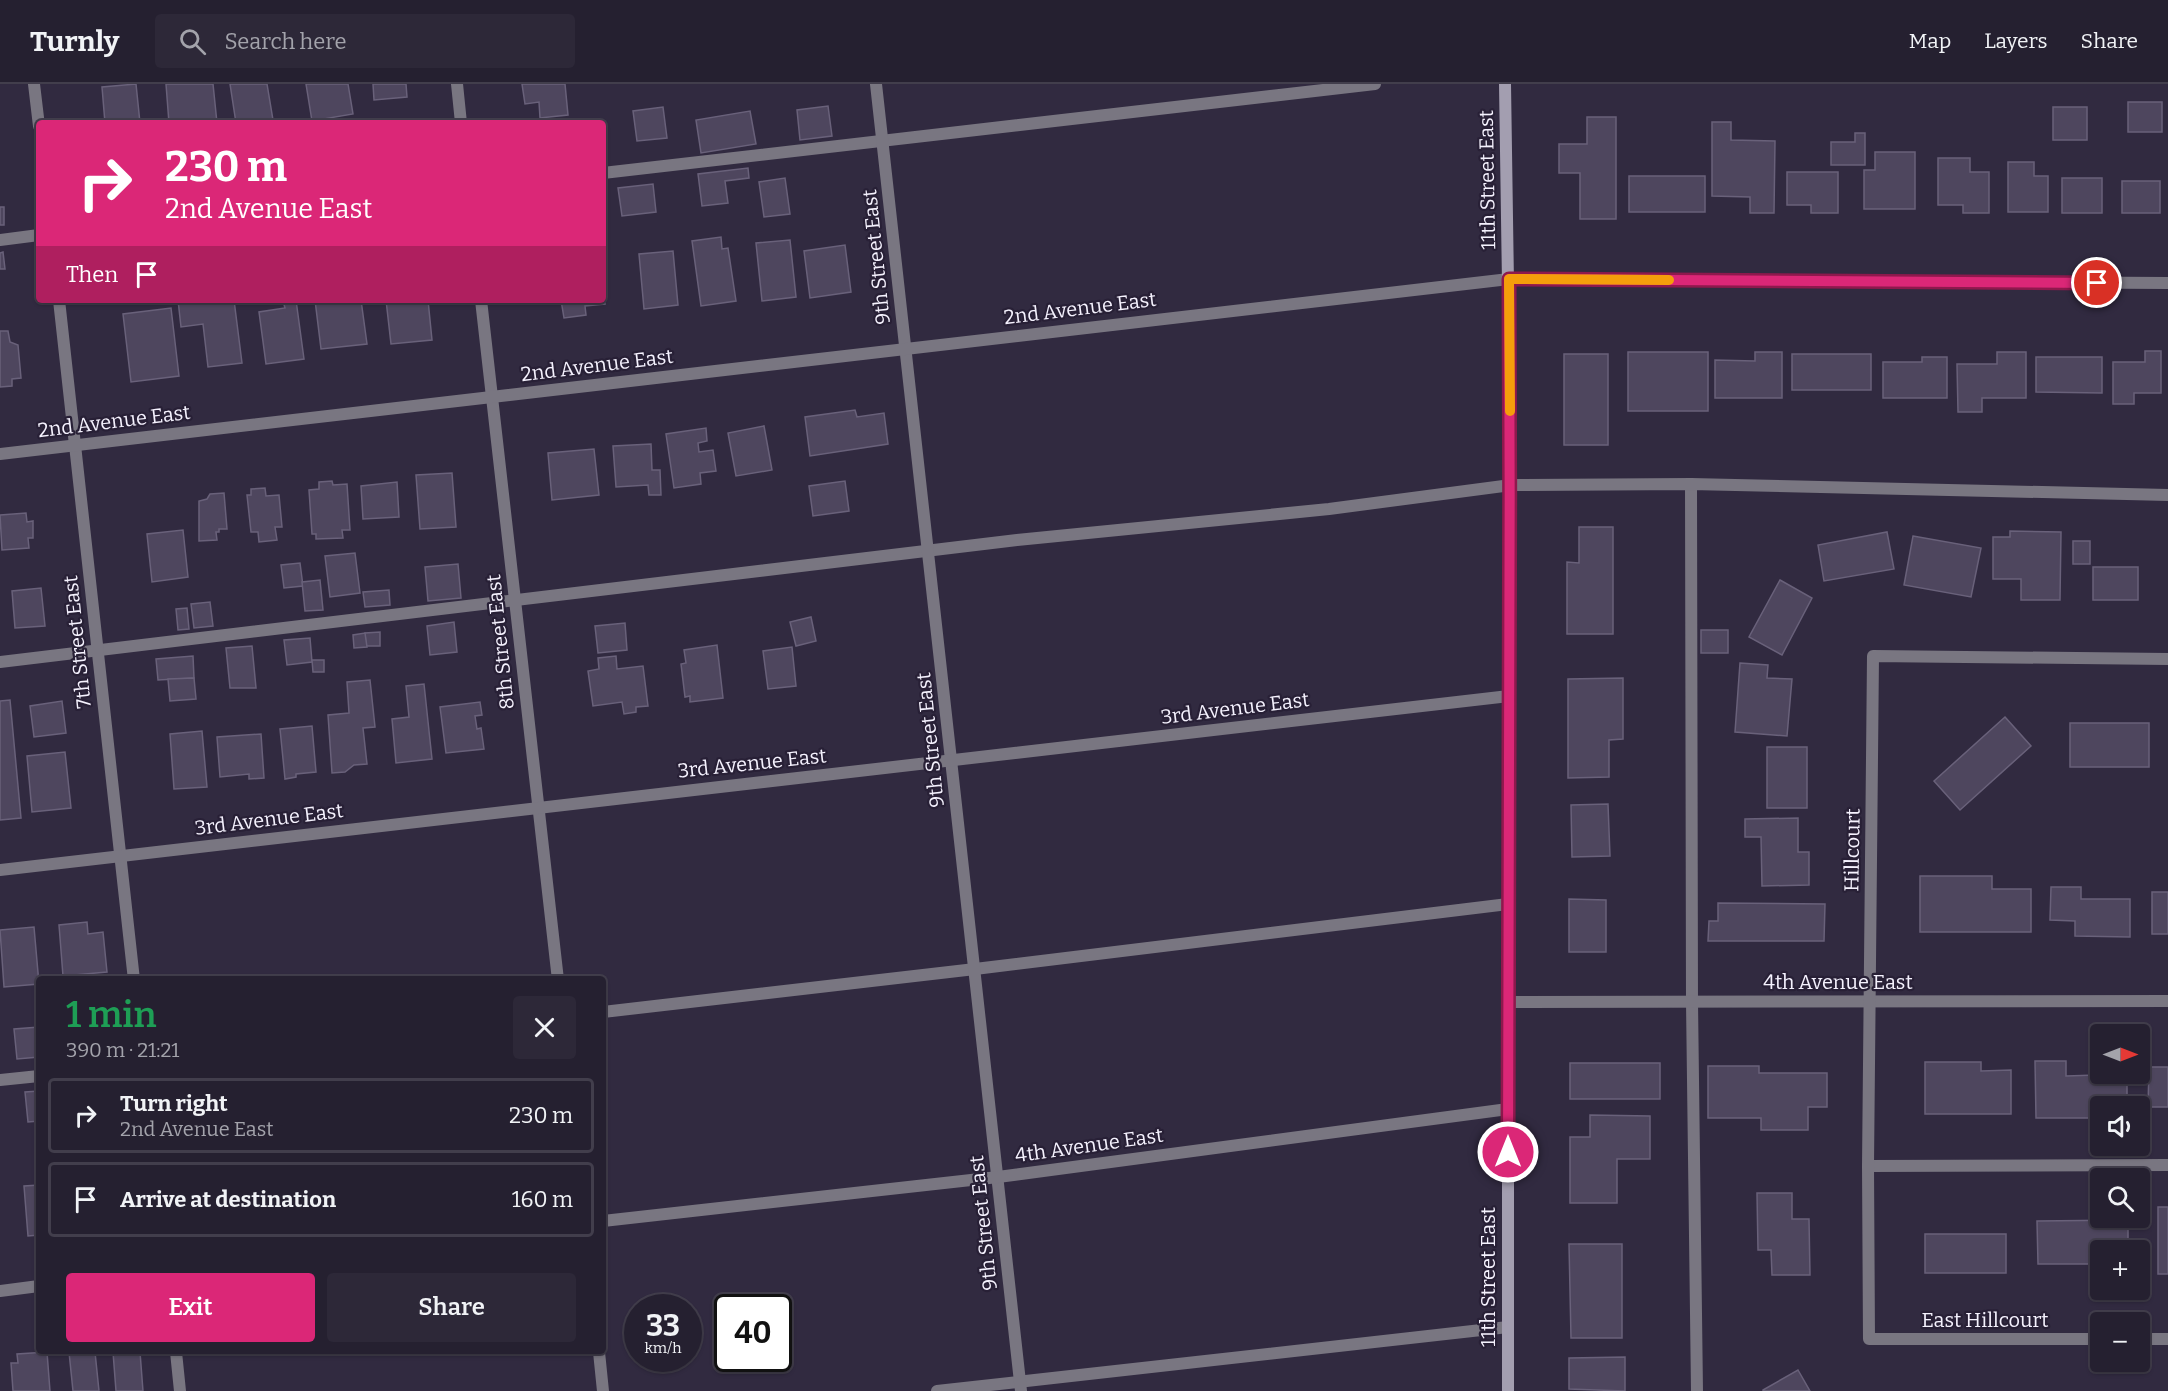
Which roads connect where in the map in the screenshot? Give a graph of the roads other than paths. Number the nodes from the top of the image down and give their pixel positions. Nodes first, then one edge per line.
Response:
1 (34, 84) edge
2 (457, 84) edge
3 (876, 84) edge
4 (1375, 84) edge
5 (1504, 84) edge
6 (38, 120) edge
7 (461, 120) edge
8 (883, 140) junction
9 (606, 172) edge
10 (36, 235) edge
11 (0, 240) edge
12 (1509, 279) junction
13 (2168, 283) edge
14 (59, 303) edge
15 (481, 303) edge
16 (906, 348) junction
17 (492, 397) junction
18 (75, 445) junction
19 (0, 454) edge
20 (1691, 484) junction
21 (1511, 485) junction
22 (2168, 495) edge
23 (928, 552) junction
24 (516, 601) junction
25 (98, 651) junction
26 (2168, 659) edge
27 (0, 662) edge
28 (1509, 696) junction
29 (952, 760) junction
30 (539, 807) junction
31 (120, 856) junction
32 (0, 870) edge
33 (1508, 904) junction
34 (975, 969) junction
35 (134, 976) edge
36 (558, 976) edge
37 (2168, 1001) edge
38 (1509, 1002) junction
39 (1692, 1002) junction
40 (1870, 1002) junction
41 (606, 1012) edge
42 (36, 1076) edge
43 (0, 1080) edge
44 (1508, 1109) junction
45 (2168, 1165) edge
46 (1868, 1166) junction
47 (998, 1177) junction
48 (606, 1221) edge
49 (36, 1286) edge
50 (0, 1291) edge
51 (1508, 1327) junction
52 (1869, 1339) joint
53 (2090, 1339) edge
54 (2150, 1339) edge
55 (2168, 1339) edge
56 (176, 1354) edge
57 (599, 1354) edge
58 (1020, 1386) edge
59 (180, 1391) edge
60 (603, 1391) edge
61 (937, 1391) edge
62 (1508, 1391) edge
63 (1697, 1391) edge

1 - 6 street
2 - 7 street
3 - 8 street, 9th Street East
4 - 8 street
5 - 12 street, 11th Street East
8 - 9 street
8 - 16 street, 9th Street East
10 - 11 street
12 - 13 street, 2nd Avenue East
12 - 16 street, 2nd Avenue East
12 - 21 street, 11th Street East
14 - 18 street, 7th Street East
15 - 17 street, 8th Street East
16 - 17 street, 2nd Avenue East
16 - 23 street, 9th Street East
17 - 18 street, 2nd Avenue East
17 - 24 street, 8th Street East
18 - 19 street, 2nd Avenue East
18 - 25 street, 7th Street East
20 - 21 street
20 - 22 street
20 - 39 street
21 - 23 street
21 - 28 street, 11th Street East
23 - 24 street
23 - 29 street, 9th Street East
24 - 25 street
24 - 30 street, 8th Street East
25 - 27 street
25 - 31 street, 7th Street East
26 - 40 street, Hillcourt
28 - 29 street, 3rd Avenue East
28 - 33 street, 11th Street East
29 - 30 street, 3rd Avenue East
29 - 34 street, 9th Street East
30 - 31 street, 3rd Avenue East
30 - 36 street, 8th Street East
31 - 32 street, 3rd Avenue East
31 - 35 street, 7th Street East
33 - 34 street
33 - 38 street, 11th Street East
34 - 41 street
34 - 47 street, 9th Street East
37 - 40 street, 4th Avenue East
38 - 39 street, 4th Avenue East
38 - 44 street, 11th Street East
39 - 40 street, 4th Avenue East
39 - 63 street
40 - 46 street, Hillcourt
42 - 43 street
44 - 47 street, 4th Avenue East
44 - 51 street, 11th Street East
45 - 46 street
46 - 52 street, Hillcourt
47 - 48 street, 4th Avenue East
47 - 58 street, 9th Street East
49 - 50 street
51 - 58 street
51 - 62 street, 11th Street East
52 - 53 street, East Hillcourt
54 - 55 street
56 - 59 street
57 - 60 street
58 - 61 street

